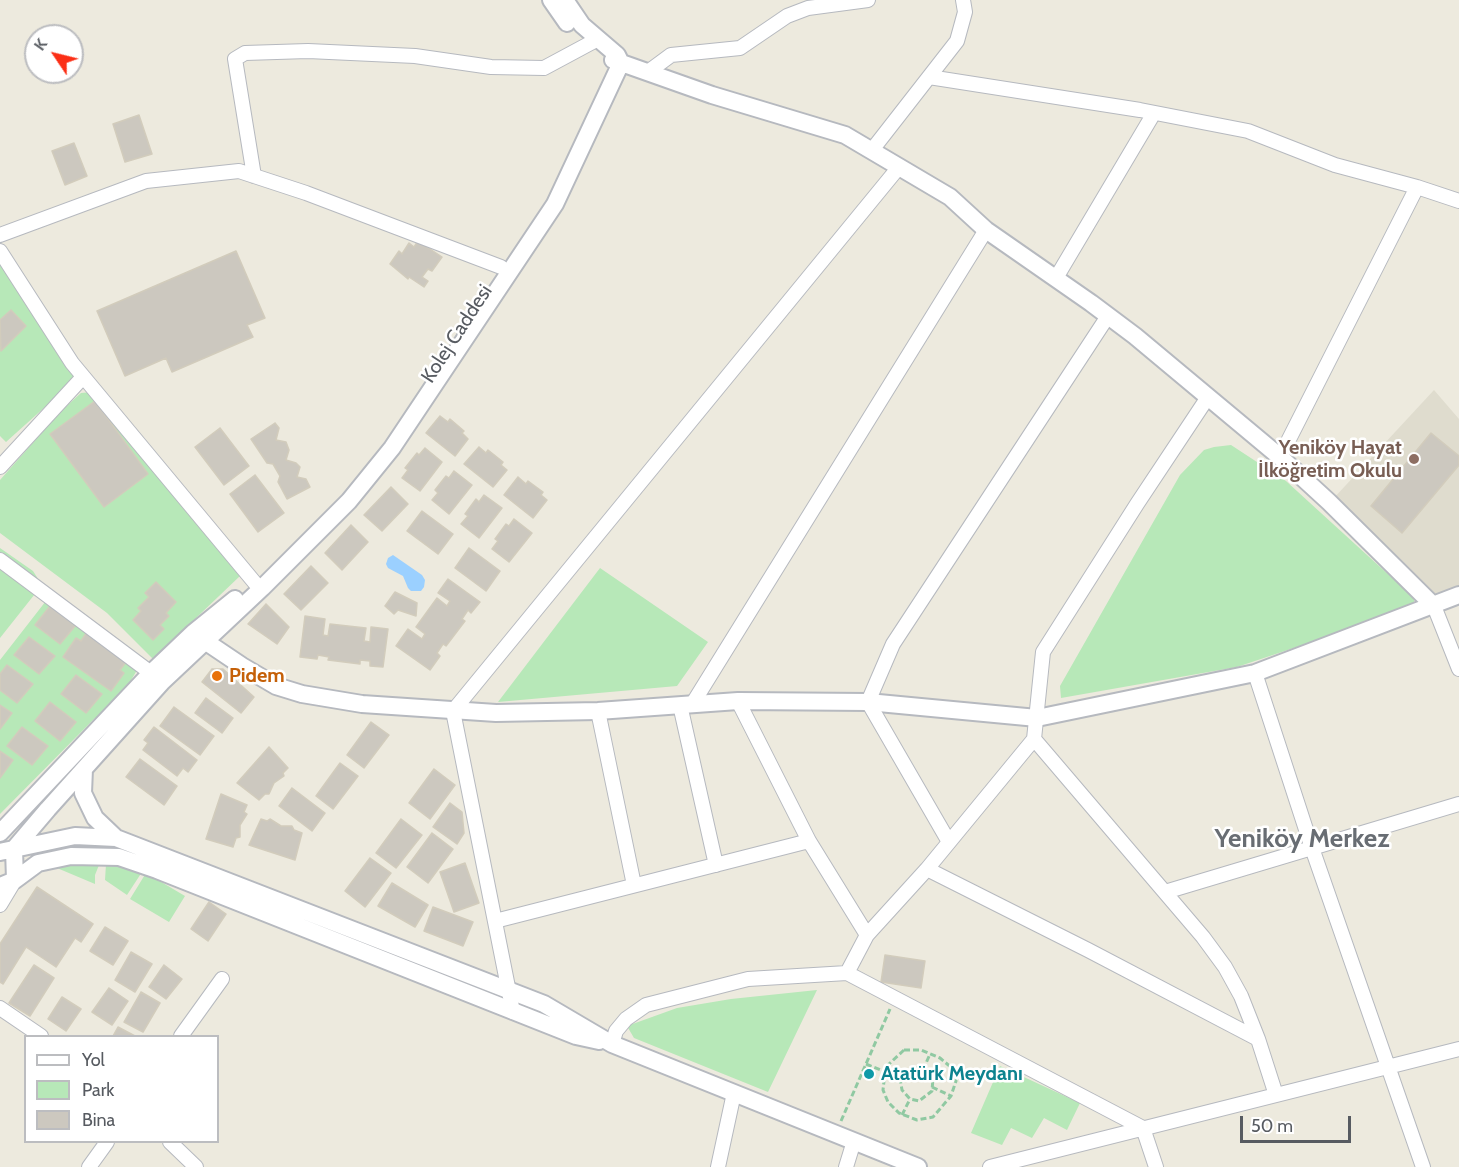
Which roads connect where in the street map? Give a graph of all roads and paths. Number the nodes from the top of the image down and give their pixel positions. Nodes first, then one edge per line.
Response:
1 (551, 0) edge
2 (565, 0) edge
3 (868, 0) edge
4 (963, 0) edge
5 (593, 41) junction
6 (617, 61) junction
7 (648, 72) junction
8 (929, 77) junction
9 (1154, 112) junction
10 (872, 150) junction
11 (899, 167) junction
12 (254, 176) junction
13 (1417, 187) junction
14 (1459, 201) edge
15 (986, 230) junction
16 (0, 234) edge
17 (0, 251) edge
18 (501, 267) junction
19 (1056, 278) junction
20 (1108, 316) junction
21 (83, 377) junction
22 (1208, 397) junction
23 (1280, 457) junction
24 (2, 461) edge
25 (0, 561) edge
26 (255, 583) junction
27 (1459, 595) edge
28 (1434, 606) junction
29 (199, 638) junction
30 (1459, 669) edge
31 (151, 673) junction
32 (1255, 673) junction
33 (738, 701) junction
34 (868, 702) junction
35 (686, 704) junction
36 (453, 711) junction
37 (598, 711) junction
38 (1037, 718) junction
39 (1034, 739) junction
40 (84, 769) junction
41 (1459, 804) edge
42 (0, 832) edge
43 (116, 838) junction
44 (809, 841) junction
45 (949, 842) junction
46 (1312, 848) junction
47 (7, 851) edge
48 (716, 864) junction
49 (927, 869) junction
50 (8, 883) edge
51 (634, 885) junction
52 (1165, 892) junction
53 (0, 905) edge
54 (495, 921) junction
55 (867, 936) junction
56 (847, 974) junction
57 (222, 979) dead end
58 (509, 990) junction
59 (894, 998) junction
60 (0, 1008) edge
61 (513, 1012) junction
62 (39, 1035) edge
63 (182, 1035) edge
64 (1258, 1039) junction
65 (612, 1044) junction
66 (1459, 1049) edge
67 (930, 1054) junction
68 (866, 1064) junction
69 (1388, 1067) junction
70 (922, 1070) junction
71 (885, 1072) junction
72 (900, 1078) junction
73 (932, 1087) junction
74 (734, 1093) junction
75 (951, 1095) junction
76 (1276, 1095) junction
77 (910, 1099) junction
78 (902, 1115) junction
79 (1143, 1128) junction
80 (836, 1134) junction
81 (854, 1141) junction
82 (106, 1143) edge
83 (171, 1143) edge
84 (89, 1167) edge
85 (196, 1167) edge
86 (718, 1167) edge
87 (846, 1167) edge
88 (918, 1167) edge
89 (990, 1167) edge
90 (1156, 1167) edge
91 (1423, 1167) edge

1 - 5 street
2 - 5 street
3 - 7 street
4 - 8 street
5 - 6 street
5 - 12 street
6 - 7 street
6 - 18 street, Kolej Caddesi
6 - 29 street, Kolej Caddesi
7 - 10 street
8 - 9 street
8 - 10 street
9 - 13 street
9 - 19 street
10 - 11 street
11 - 15 street
11 - 36 street
12 - 16 street
12 - 18 street
13 - 14 street
13 - 23 street
15 - 19 street
15 - 35 street
17 - 21 street
18 - 26 street, Kolej Caddesi
19 - 20 street
20 - 22 street
20 - 34 street
21 - 24 street
21 - 26 street
22 - 23 street
22 - 38 street
23 - 28 street
25 - 31 street
26 - 29 street, Kolej Caddesi
27 - 28 street
28 - 30 street
28 - 32 street
29 - 31 street
29 - 36 street
29 - 40 street
31 - 42 street
32 - 38 street
32 - 46 street
33 - 34 street
33 - 35 street
33 - 44 street
34 - 38 street
34 - 45 street
35 - 37 street
35 - 48 street
36 - 37 street
36 - 54 street
37 - 51 street
38 - 39 street
39 - 45 street
39 - 52 street
40 - 43 street
40 - 47 street
41 - 46 street
43 - 47 street
43 - 58 street
44 - 48 street
44 - 55 street
45 - 49 street
46 - 52 street
46 - 69 street
47 - 50 street
48 - 51 street
49 - 55 street
49 - 64 street
50 - 53 street
50 - 61 street
51 - 54 street
52 - 64 street
54 - 58 street
55 - 56 street
56 - 59 street
56 - 65 street
57 - 63 street
58 - 61 street
58 - 65 street
59 - 68 path
59 - 79 street
60 - 62 street
61 - 65 street
64 - 76 street
65 - 74 street
66 - 69 street
67 - 70 path
67 - 71 path
67 - 75 path
68 - 71 path
68 - 80 path
69 - 76 street
69 - 91 street
70 - 72 path
70 - 73 path
71 - 72 path
71 - 78 path
72 - 77 path
73 - 75 path
73 - 77 path
74 - 80 street
74 - 86 street
75 - 78 path
76 - 79 street
77 - 78 path
79 - 89 street
79 - 90 street
80 - 81 street
81 - 87 street
81 - 88 street
82 - 84 street
83 - 85 street

